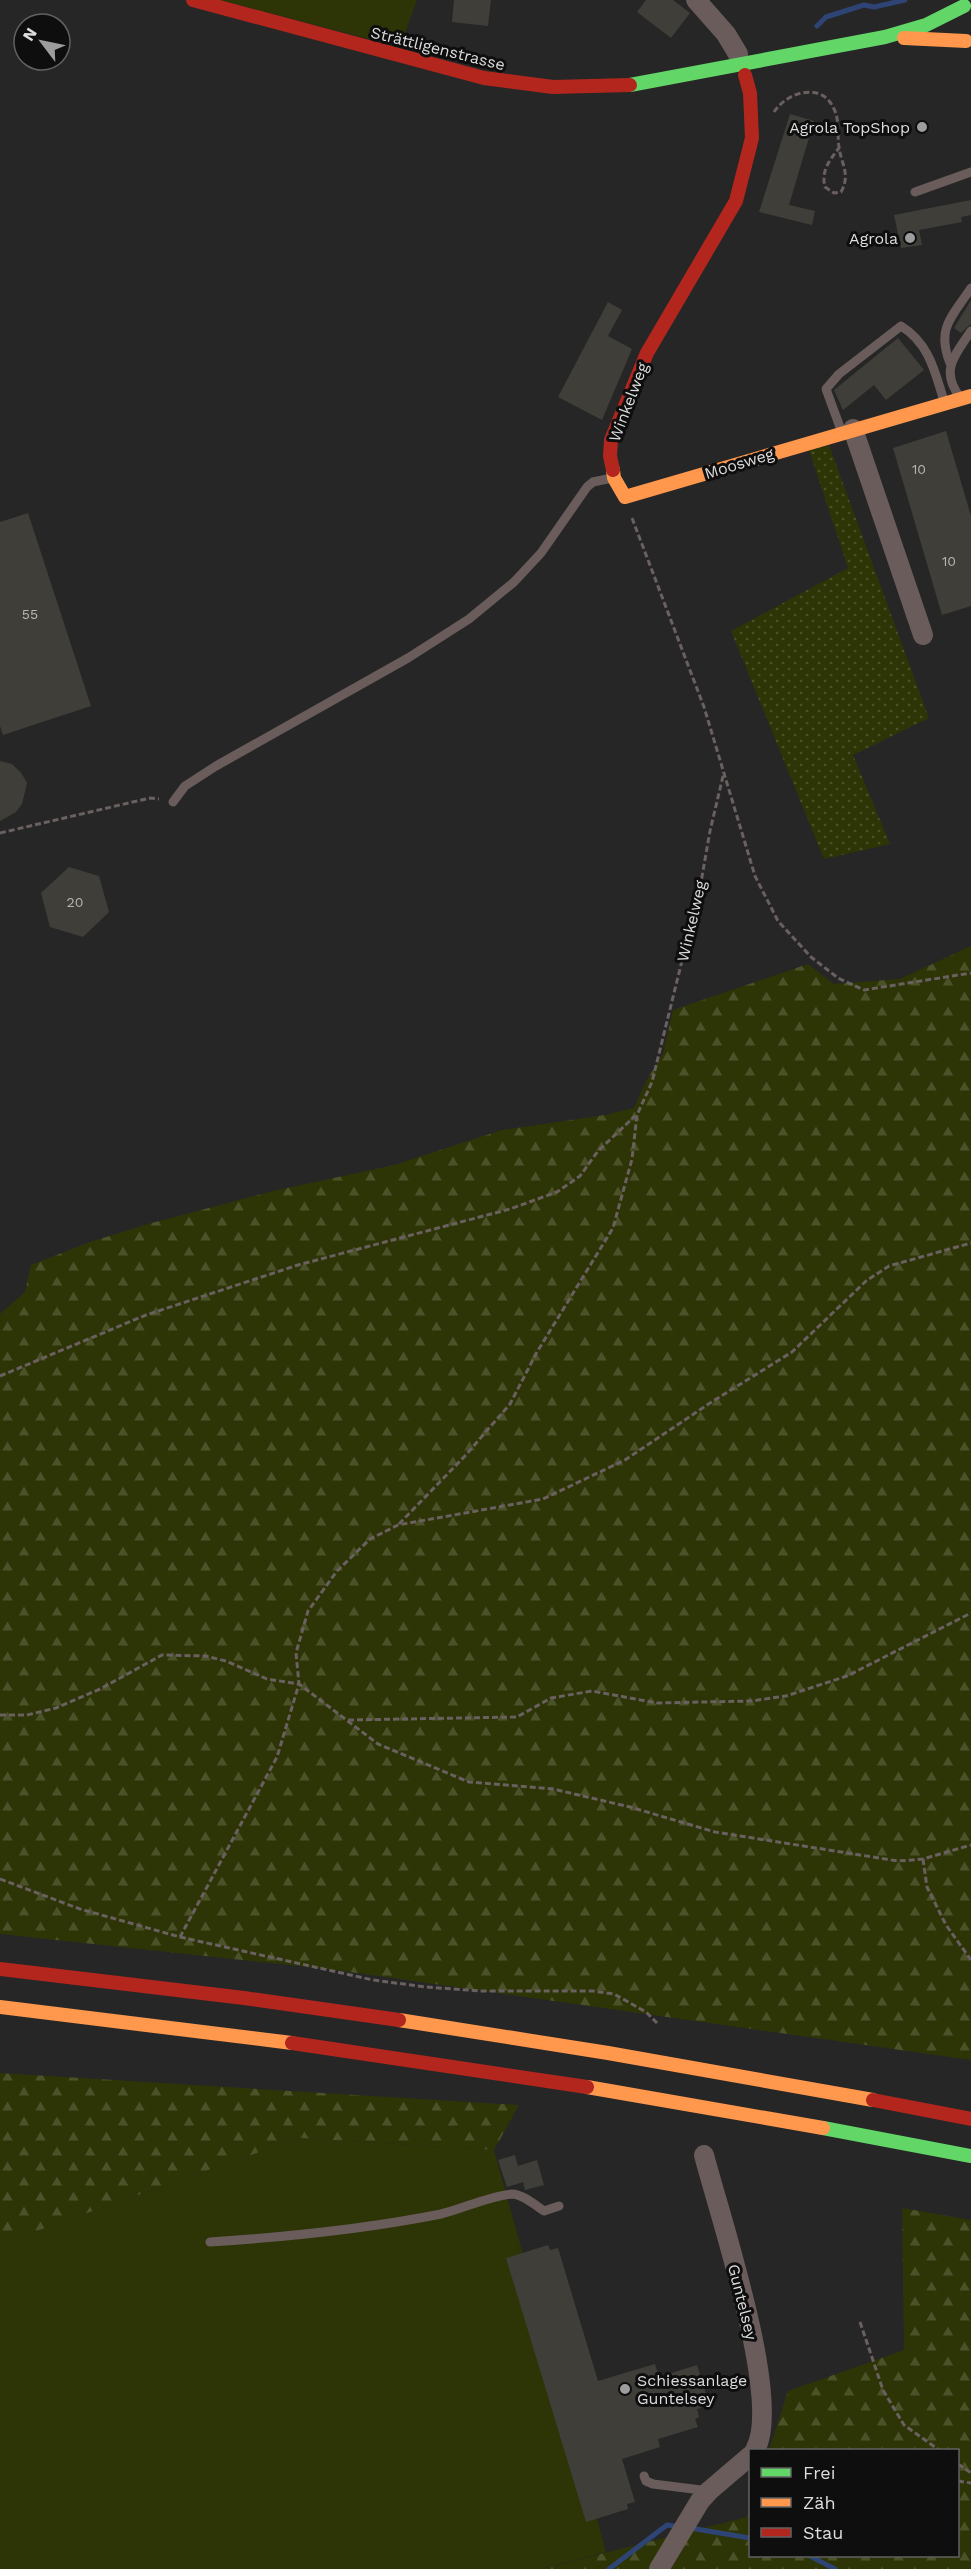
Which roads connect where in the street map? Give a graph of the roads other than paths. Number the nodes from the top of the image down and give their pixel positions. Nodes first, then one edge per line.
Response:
1 (193, 0) edge
2 (696, 0) edge
3 (967, 3) edge
4 (891, 36) junction
5 (969, 44) edge
6 (738, 54) dead end
7 (745, 75) dead end
8 (971, 172) edge
9 (915, 192) dead end
10 (971, 288) edge
11 (971, 331) edge
12 (950, 363) junction
13 (966, 397) edge
14 (945, 404) junction
15 (848, 431) junction
16 (614, 478) junction
17 (625, 497) joint
18 (923, 635) dead end
19 (173, 802) road end
20 (0, 1969) edge
21 (0, 2007) edge
22 (971, 2119) edge
23 (704, 2155) dead end
24 (971, 2156) edge
25 (559, 2206) dead end
26 (210, 2242) dead end
27 (756, 2449) edge
28 (749, 2457) edge
29 (644, 2476) dead end
30 (708, 2491) junction
31 (659, 2569) edge

1 - 4 main road, Strättligenstrasse
2 - 6 street
3 - 4 main road, Strättligenstrasse
3 - 5 main road, Strättligenstrasse
4 - 5 main road, Strättligenstrasse
7 - 16 main road, Winkelweg
8 - 9 lane
10 - 12 lane
11 - 12 lane
12 - 13 lane
13 - 14 main road, Moosweg
14 - 15 main road, Moosweg
14 - 15 lane
15 - 17 main road, Moosweg
15 - 18 street
16 - 17 main road, Winkelweg
16 - 19 lane
20 - 22 main road
21 - 24 main road
23 - 27 street, Guntelsey
25 - 26 lane
28 - 30 street
29 - 30 lane
30 - 31 street

